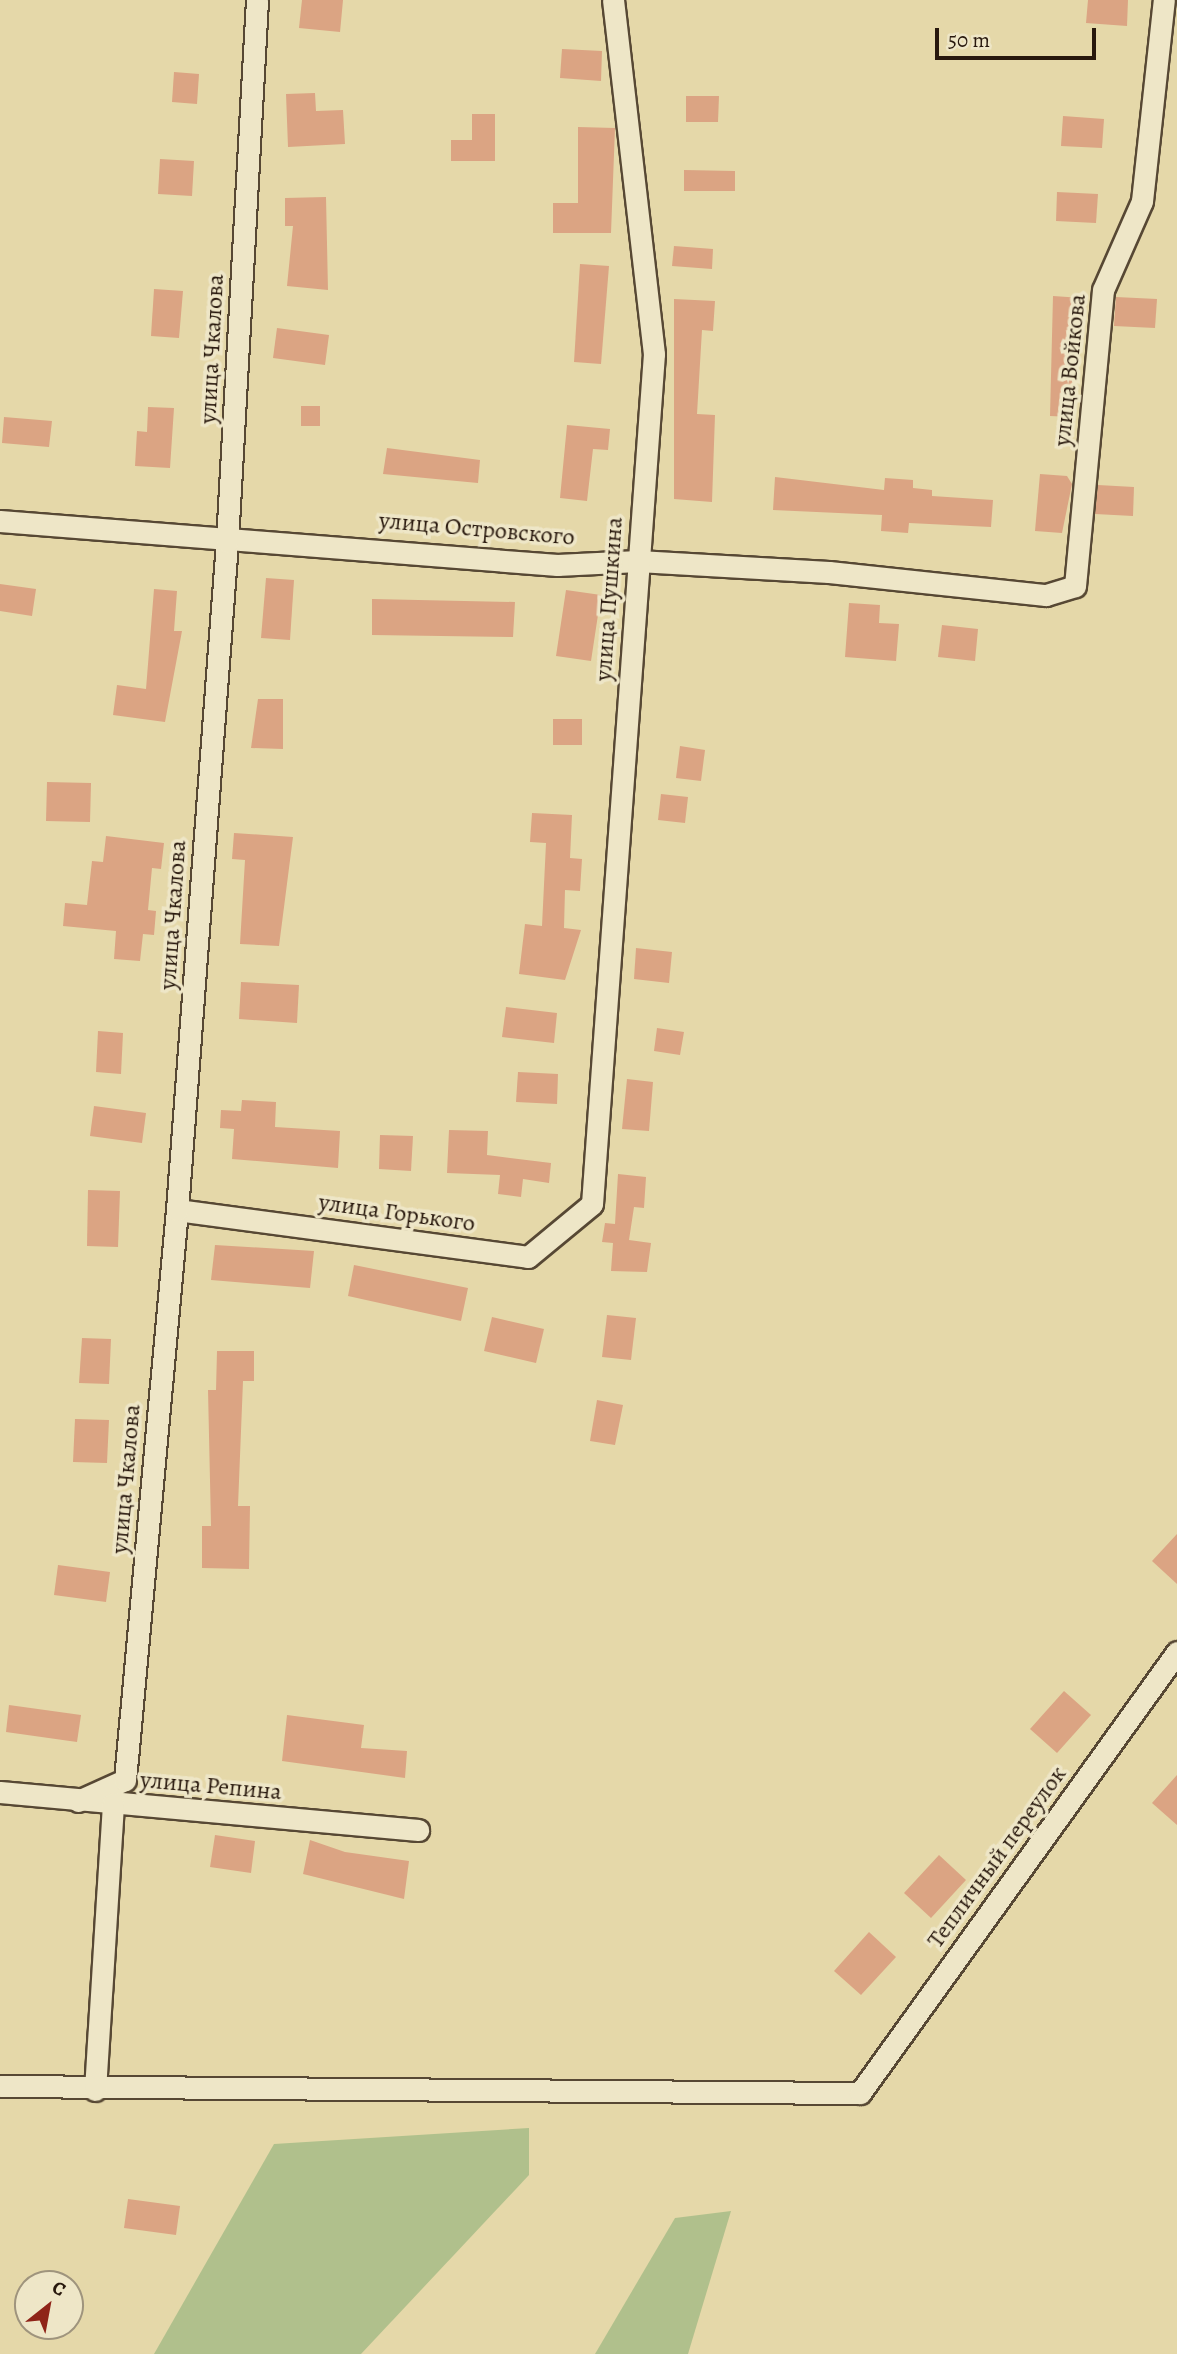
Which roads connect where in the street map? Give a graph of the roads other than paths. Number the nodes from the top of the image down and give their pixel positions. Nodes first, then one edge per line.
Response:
1 (257, 0) edge
2 (613, 0) edge
3 (1164, 0) edge
4 (0, 521) edge
5 (227, 542) junction
6 (638, 561) junction
7 (1075, 586) joint
8 (592, 1204) joint
9 (177, 1210) junction
10 (1177, 1652) edge
11 (0, 1792) edge
12 (78, 1801) junction
13 (113, 1804) junction
14 (418, 1830) dead end
15 (0, 2086) edge
16 (95, 2090) junction

1 - 5 street, улица Чкалова
2 - 6 street, улица Пушкина
3 - 7 street, улица Войкова
4 - 5 street, улица Островского
5 - 6 street, улица Островского
5 - 9 street, улица Чкалова
6 - 7 street, улица Островского
6 - 8 street, улица Пушкина
8 - 9 street, улица Горького
9 - 12 street, улица Чкалова
10 - 16 street, Тепличный переулок
11 - 12 street, улица Репина
12 - 13 street, улица Репина
13 - 14 street, улица Репина
13 - 16 street
15 - 16 street

